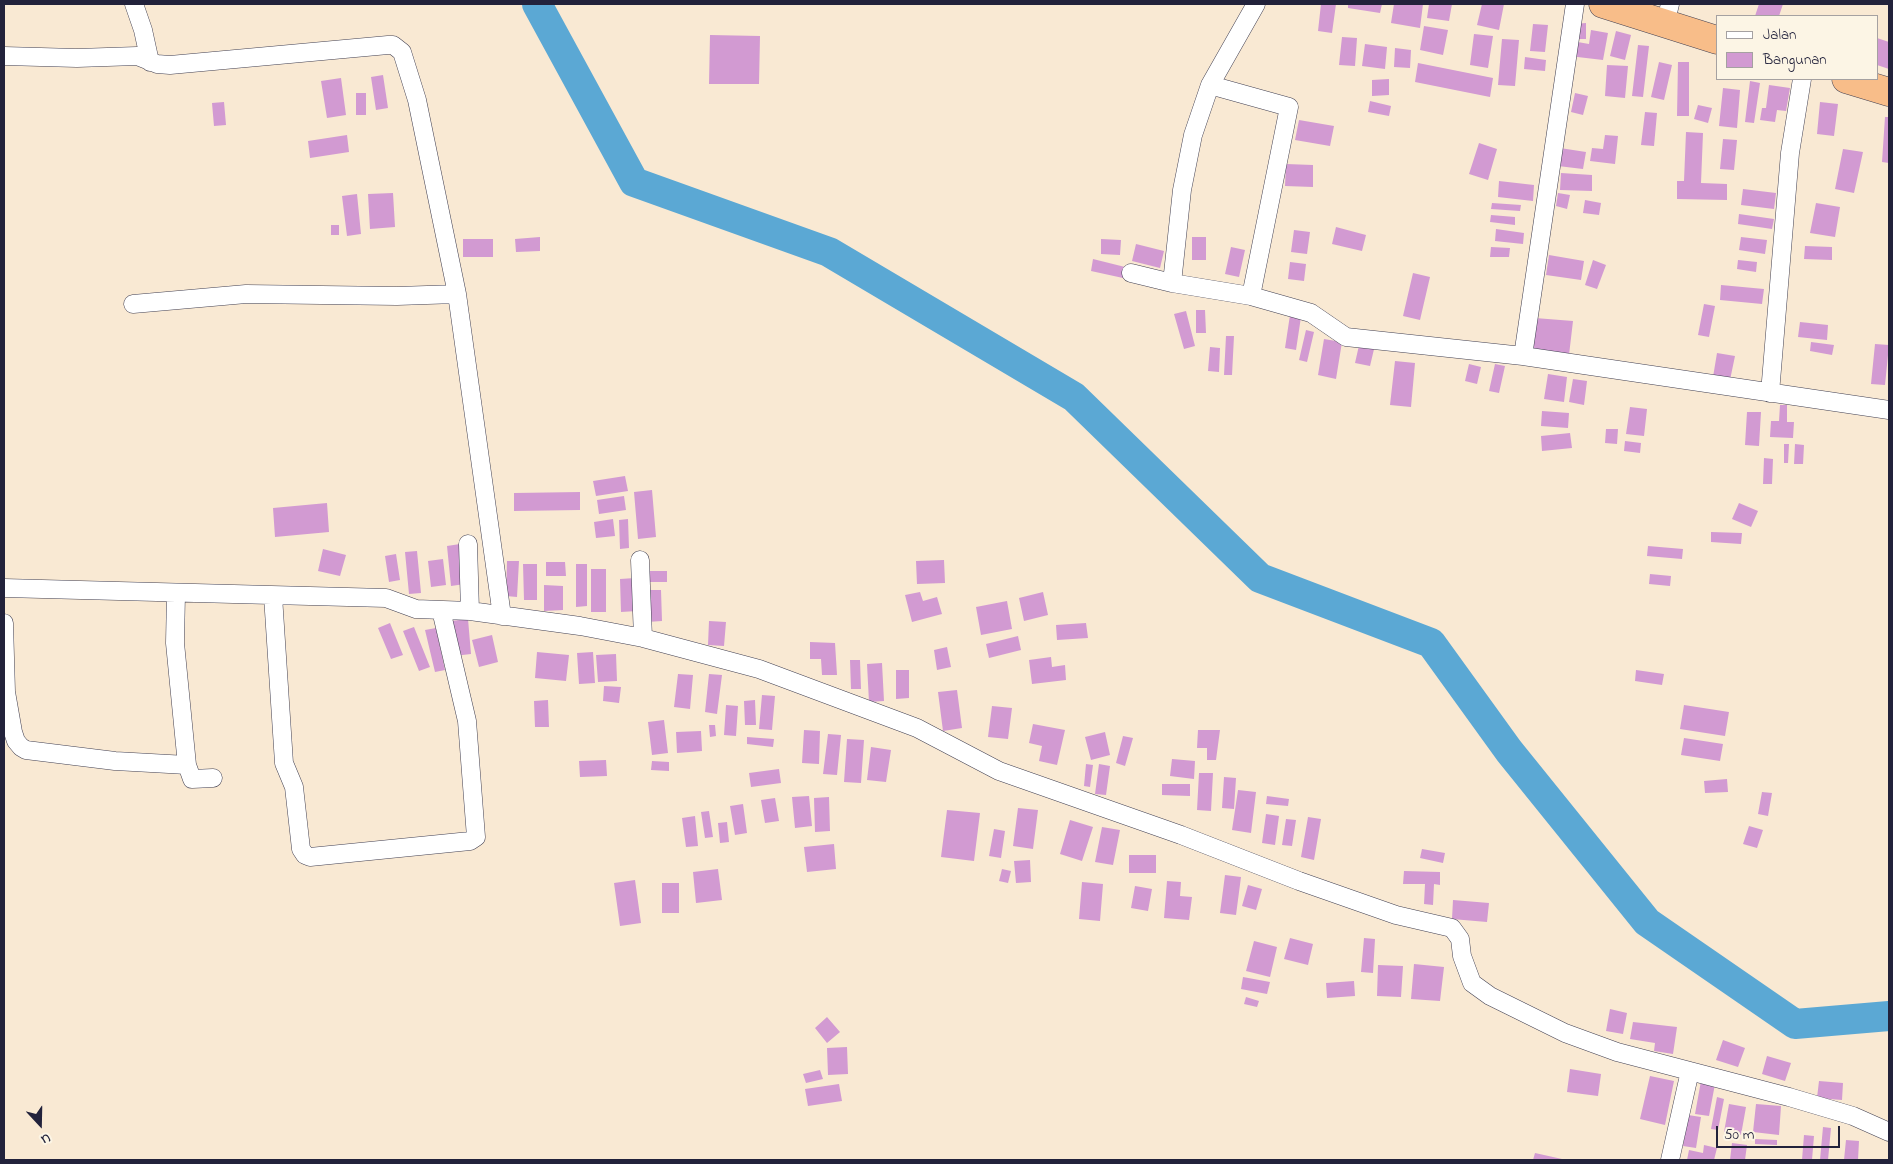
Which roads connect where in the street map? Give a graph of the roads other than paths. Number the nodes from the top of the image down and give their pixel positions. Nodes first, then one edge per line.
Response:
1 (1256, 4) edge
2 (1575, 4) edge
3 (1612, 5) edge
4 (136, 9) edge
5 (1668, 14) edge
6 (1716, 39) edge
7 (4, 56) edge
8 (150, 62) junction
9 (1802, 80) edge
10 (1849, 80) edge
11 (1210, 86) junction
12 (1889, 92) edge
13 (1131, 273) dead end
14 (1172, 283) junction
15 (457, 294) junction
16 (1251, 296) junction
17 (133, 304) dead end
18 (1523, 356) junction
19 (1770, 393) junction
20 (1889, 410) edge
21 (468, 544) dead end
22 (640, 560) dead end
23 (4, 588) edge
24 (176, 594) junction
25 (273, 596) junction
26 (441, 610) junction
27 (470, 612) junction
28 (502, 616) junction
29 (4, 623) edge
30 (644, 638) junction
31 (187, 765) junction
32 (213, 778) dead end
33 (1690, 1072) junction
34 (1889, 1132) edge
35 (1670, 1160) edge

1 - 11 street
2 - 18 street
3 - 5 highway
4 - 8 street
5 - 6 highway
7 - 8 street
8 - 15 street
9 - 19 street
10 - 12 highway
11 - 14 street
11 - 16 street
13 - 14 street
14 - 16 street
15 - 17 street
15 - 28 street
16 - 18 street
18 - 19 street
19 - 20 street
21 - 27 street
22 - 30 street
23 - 24 street
24 - 25 street
24 - 31 street
25 - 26 street
25 - 26 street
26 - 27 street
27 - 28 street
28 - 30 street
29 - 31 street
30 - 33 street
31 - 32 street
33 - 34 street
33 - 35 street

